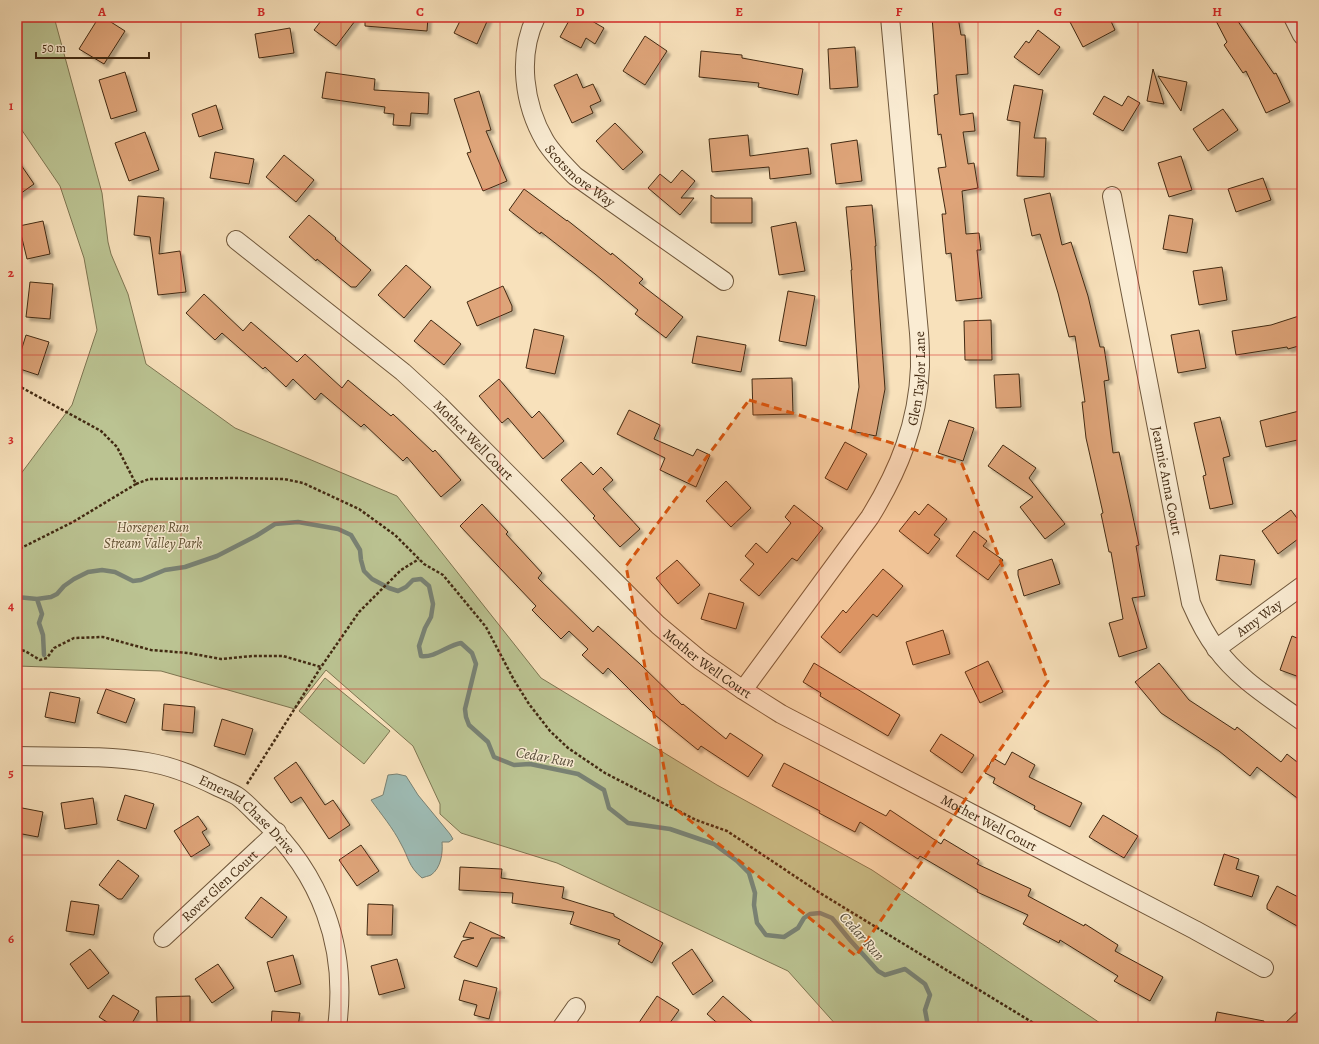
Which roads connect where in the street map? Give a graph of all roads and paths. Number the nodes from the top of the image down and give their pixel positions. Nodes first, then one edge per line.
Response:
1 (536, 17) edge
2 (890, 17) edge
3 (1294, 17) edge
4 (1302, 35) edge
5 (1112, 196) dead end
6 (236, 240) dead end
7 (724, 281) dead end
8 (17, 385) edge
9 (136, 484) junction
10 (17, 550) edge
11 (419, 559) junction
12 (1302, 586) edge
13 (17, 649) edge
14 (1216, 649) junction
15 (321, 667) junction
16 (743, 690) junction
17 (1302, 721) edge
18 (17, 756) edge
19 (238, 797) junction
20 (276, 832) junction
21 (163, 938) dead end
22 (1264, 968) dead end
23 (576, 1007) dead end
24 (337, 1027) edge
25 (562, 1027) edge
26 (1040, 1027) edge

1 - 7 street, Scotsmore Way
2 - 16 street, Glen Taylor Lane
3 - 4 street
5 - 14 street, Jeannie Anna Court
6 - 16 street, Mother Well Court
8 - 9 path
9 - 10 path
9 - 11 path
11 - 15 path
11 - 26 path
12 - 14 street, Amy Way
13 - 15 path
14 - 17 street, Jeannie Anna Court
15 - 19 path
16 - 22 street, Mother Well Court
18 - 19 street, Emerald Chase Drive
19 - 20 street, Emerald Chase Drive
20 - 21 street, Rover Glen Court
20 - 24 street, Emerald Chase Drive
23 - 25 street

